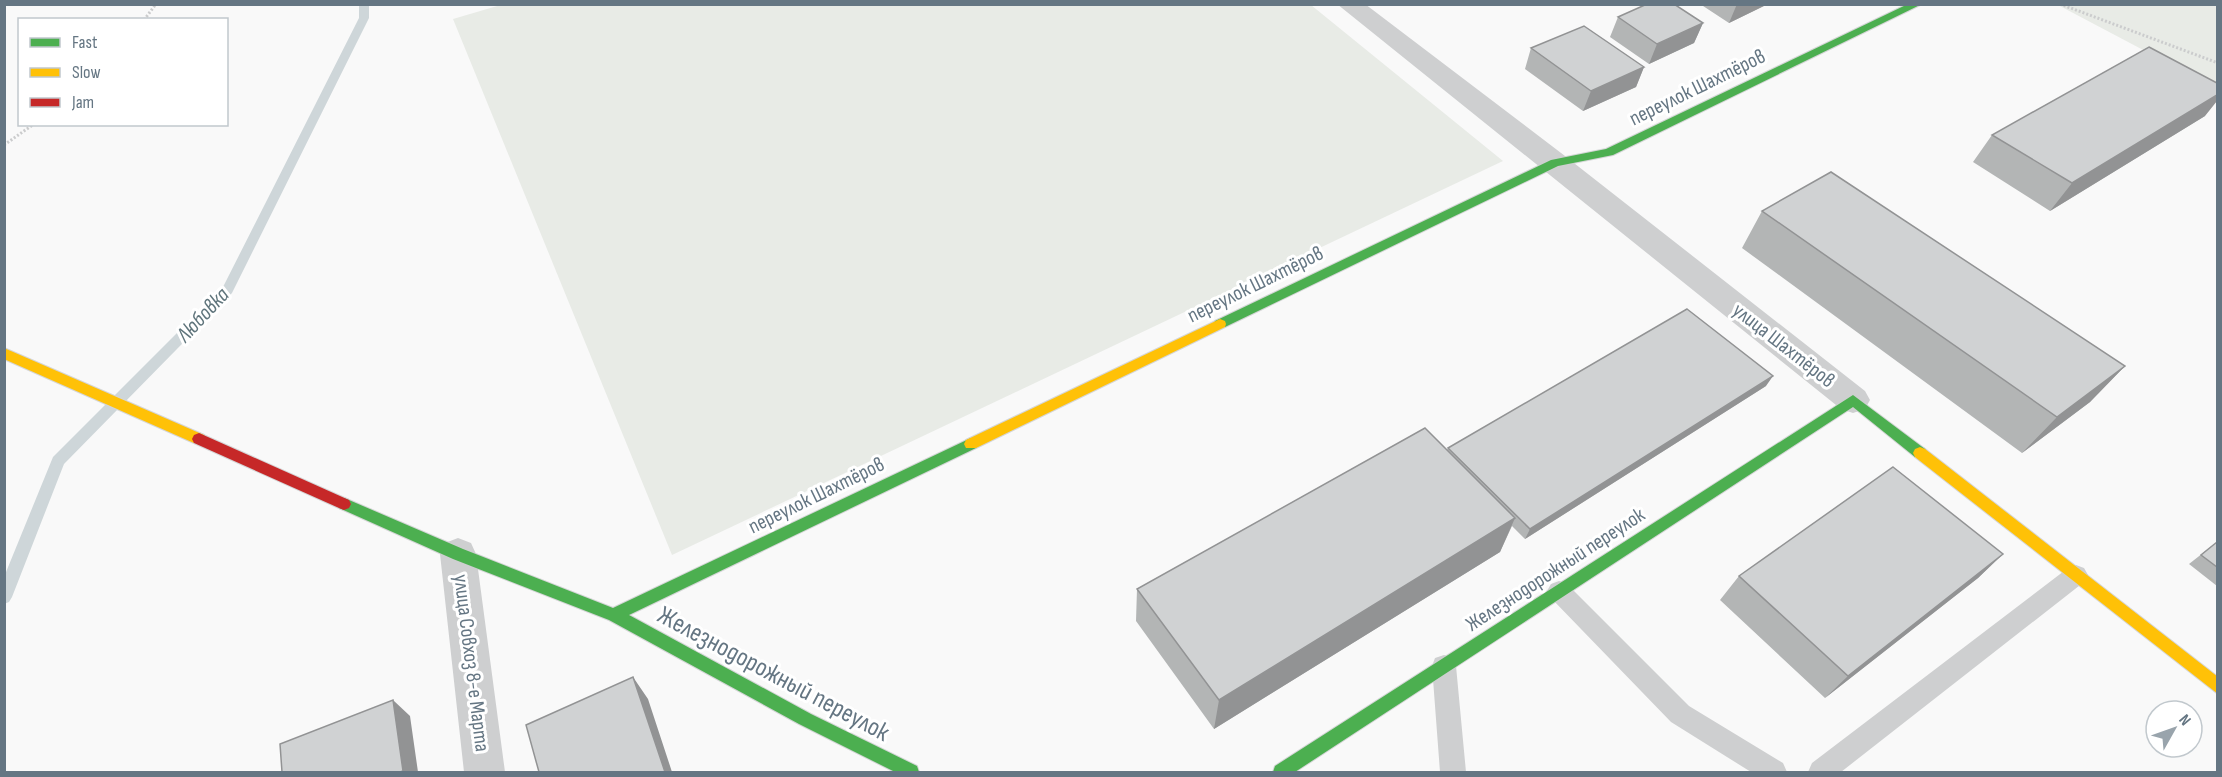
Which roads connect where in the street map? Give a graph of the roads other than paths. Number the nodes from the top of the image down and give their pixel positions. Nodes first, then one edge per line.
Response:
1 (1349, 4) edge
2 (1917, 4) edge
3 (1555, 163) junction
4 (4, 353) edge
5 (1853, 400) junction
6 (458, 554) junction
7 (2076, 575) junction
8 (1559, 591) junction
9 (614, 615) junction
10 (1444, 666) junction
11 (2217, 687) edge
12 (485, 772) edge
13 (910, 772) edge
14 (1281, 772) edge
15 (1454, 772) edge
16 (1774, 772) edge
17 (1821, 772) edge

1 - 3 street, улица Шахтёров
2 - 3 street, переулок Шахтёров
3 - 5 street, улица Шахтёров
3 - 9 street, переулок Шахтёров
4 - 6 street, Железнодорожный переулок
5 - 7 street, улица Шахтёров
5 - 8 street, Железнодорожный переулок
6 - 9 street, Железнодорожный переулок
6 - 12 street, улица Совхоз 8-е Марта
7 - 11 street, улица Шахтёров
7 - 17 lane
8 - 10 street, Железнодорожный переулок
8 - 16 lane
9 - 13 street, Железнодорожный переулок
10 - 14 street, Железнодорожный переулок
10 - 15 lane

